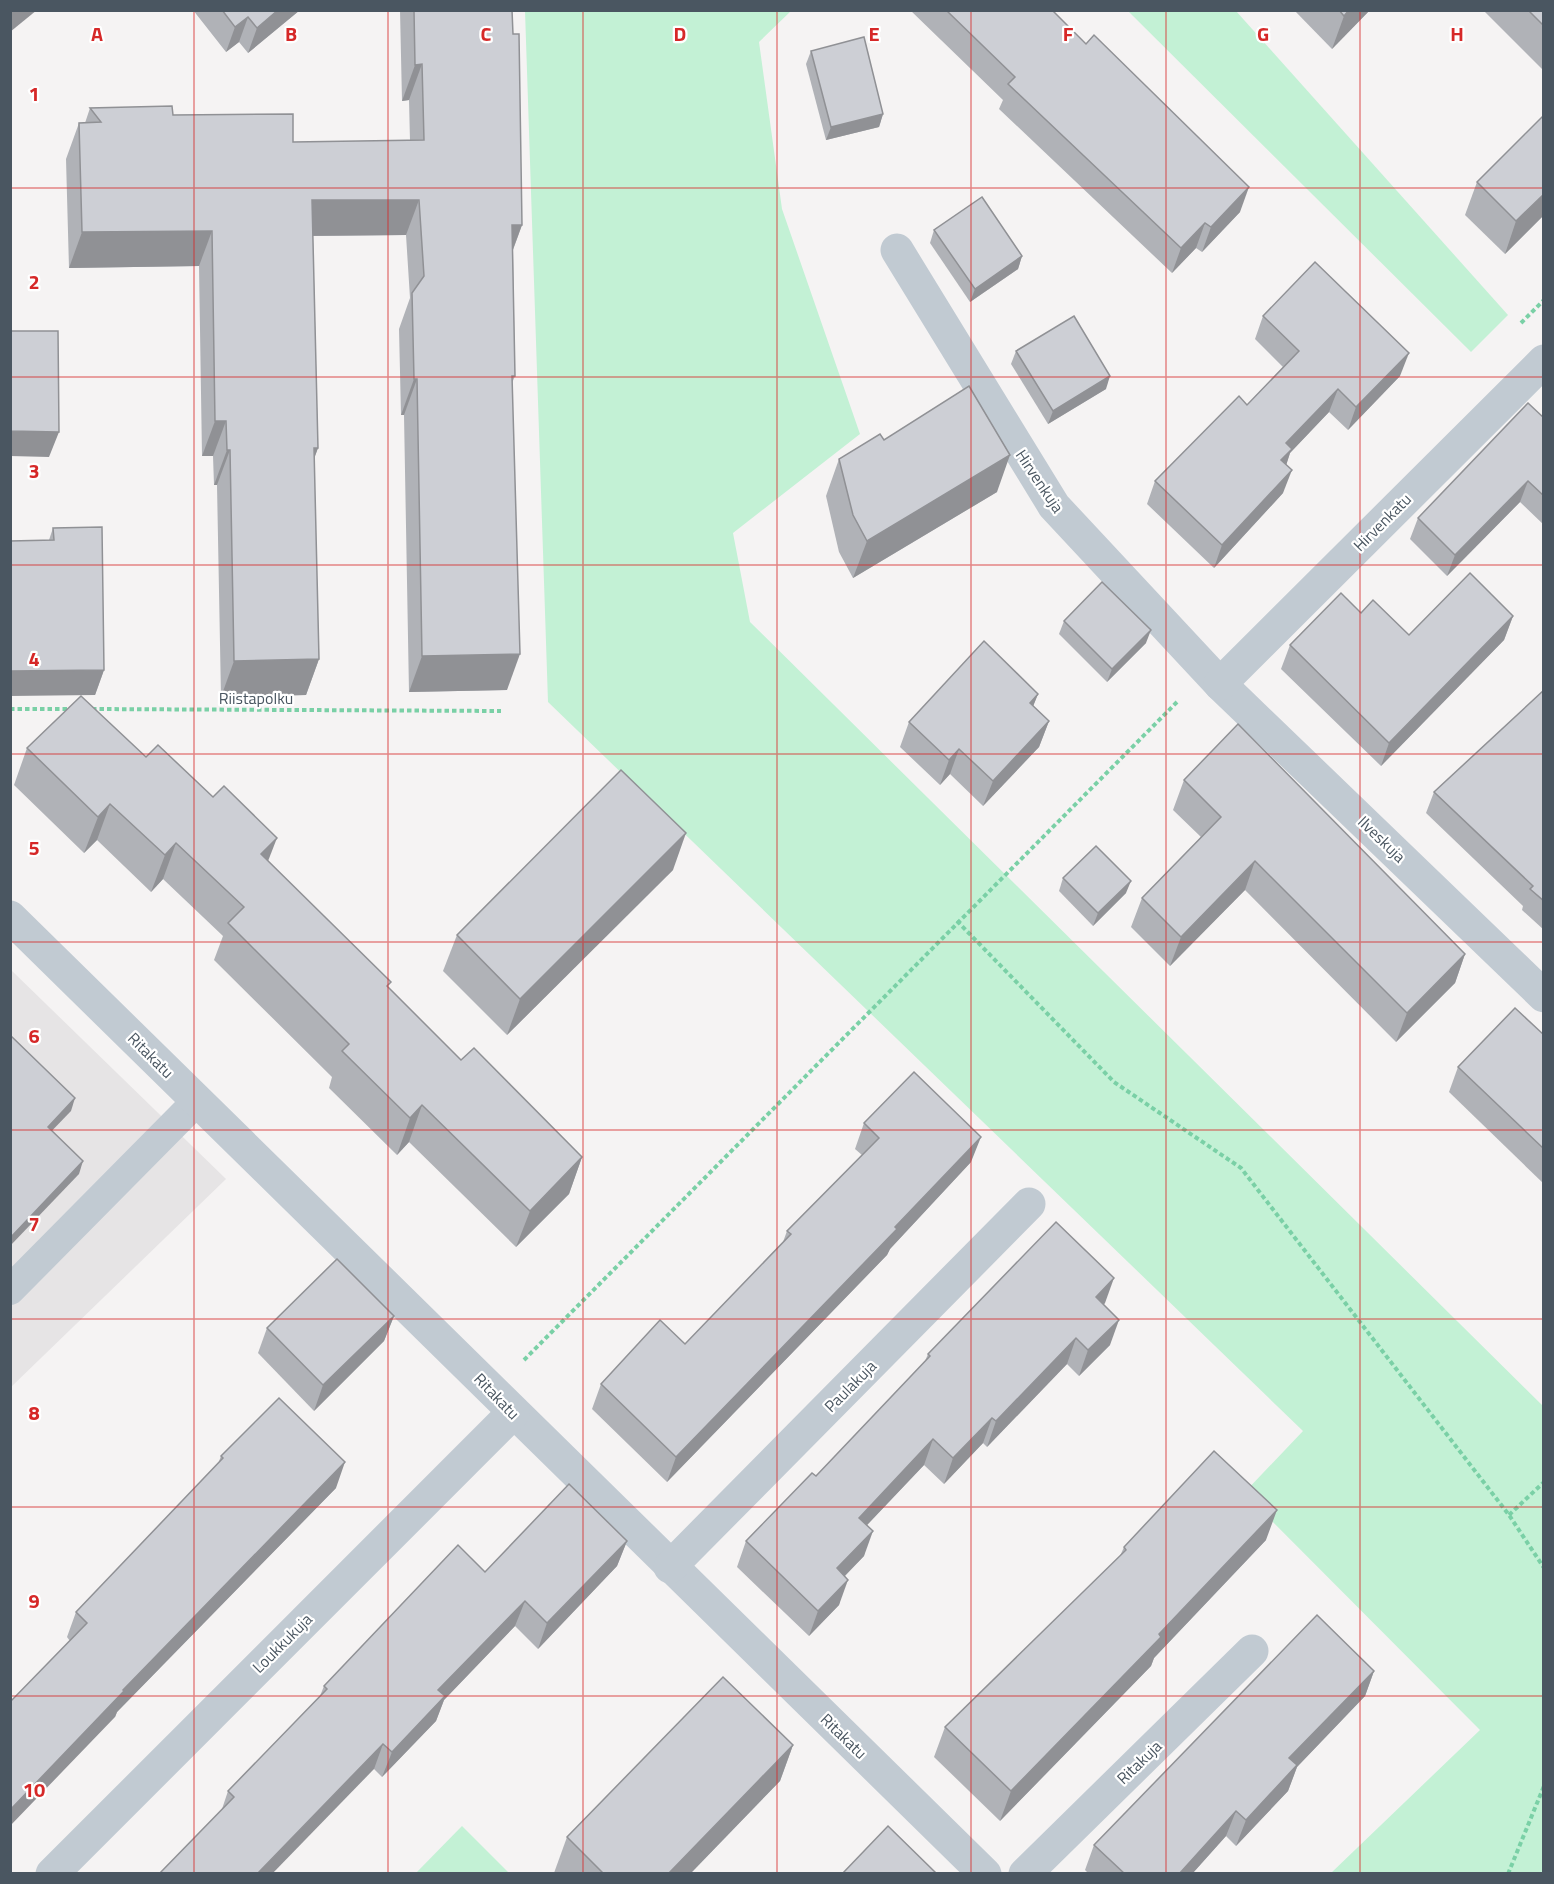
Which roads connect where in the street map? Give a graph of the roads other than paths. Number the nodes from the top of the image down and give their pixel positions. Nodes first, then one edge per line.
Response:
1 (897, 250) dead end
2 (1544, 361) edge
3 (1220, 684) junction
4 (10, 917) edge
5 (1544, 996) edge
6 (197, 1101) junction
7 (1029, 1204) dead end
8 (10, 1290) edge
9 (503, 1402) junction
10 (670, 1567) junction
11 (1252, 1651) dead end
12 (52, 1874) edge
13 (985, 1874) edge
14 (1025, 1874) edge

1 - 3 street, Hirvenkuja
2 - 3 street, Hirvenkatu
3 - 5 street, Ilveskuja
4 - 6 street, Ritakatu
6 - 8 lane
6 - 9 street, Ritakatu
7 - 10 street, Paulakuja
9 - 10 street, Ritakatu
9 - 12 street, Loukkukuja
10 - 13 street, Ritakatu
11 - 14 street, Ritakuja

